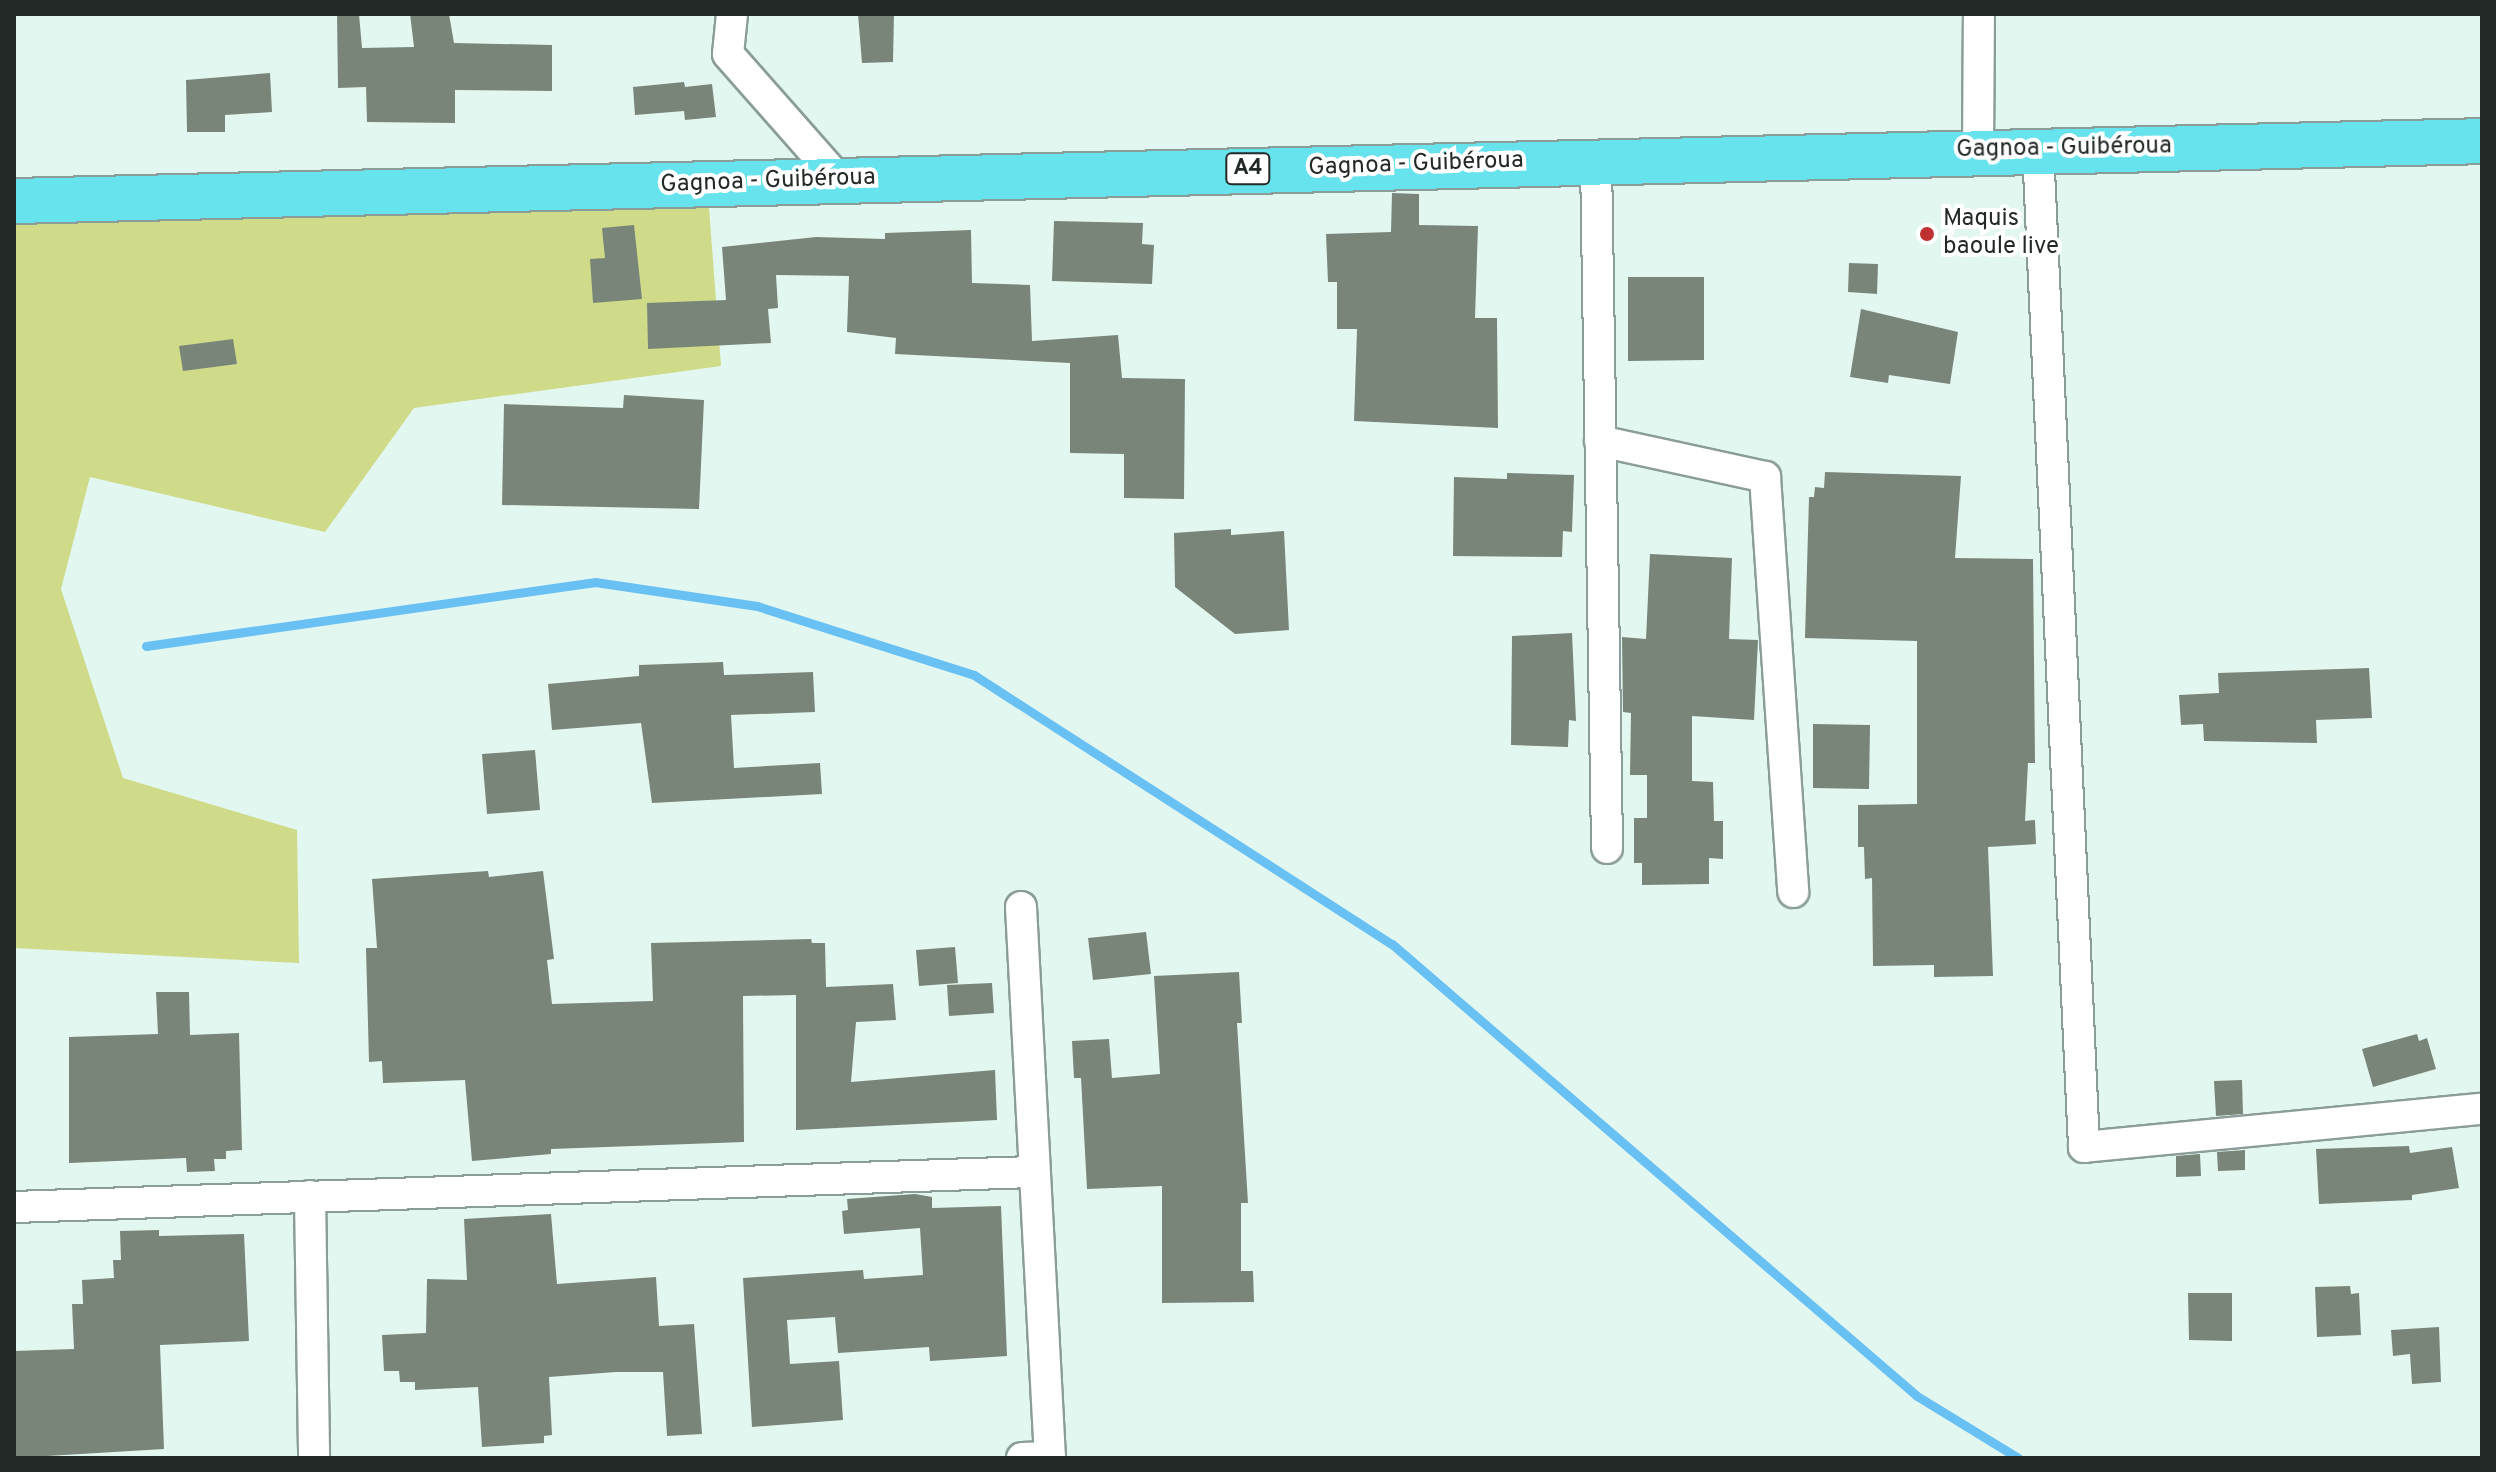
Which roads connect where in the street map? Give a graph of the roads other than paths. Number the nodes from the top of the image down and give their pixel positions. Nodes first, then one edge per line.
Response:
1 (732, 14) edge
2 (1979, 14) edge
3 (2482, 141) edge
4 (2038, 149) junction
5 (1978, 150) junction
6 (1596, 160) junction
7 (839, 180) junction
8 (14, 201) edge
9 (1600, 441) junction
10 (1607, 848) dead end
11 (1793, 892) dead end
12 (1021, 907) dead end
13 (2482, 1109) edge
14 (1032, 1172) junction
15 (310, 1196) junction
16 (14, 1207) edge
17 (314, 1458) edge
18 (1040, 1458) edge

1 - 7 street
2 - 5 street
3 - 4 main road, Gagnoa - Guibéroua / A4
4 - 5 main road, Gagnoa - Guibéroua / A4
4 - 13 street
5 - 6 main road, Gagnoa - Guibéroua / A4
6 - 7 main road, Gagnoa - Guibéroua / A4
6 - 9 street
7 - 8 main road, Gagnoa - Guibéroua / A4
9 - 10 street
9 - 11 street
12 - 14 street
14 - 15 street
14 - 18 street
15 - 16 street
15 - 17 street

